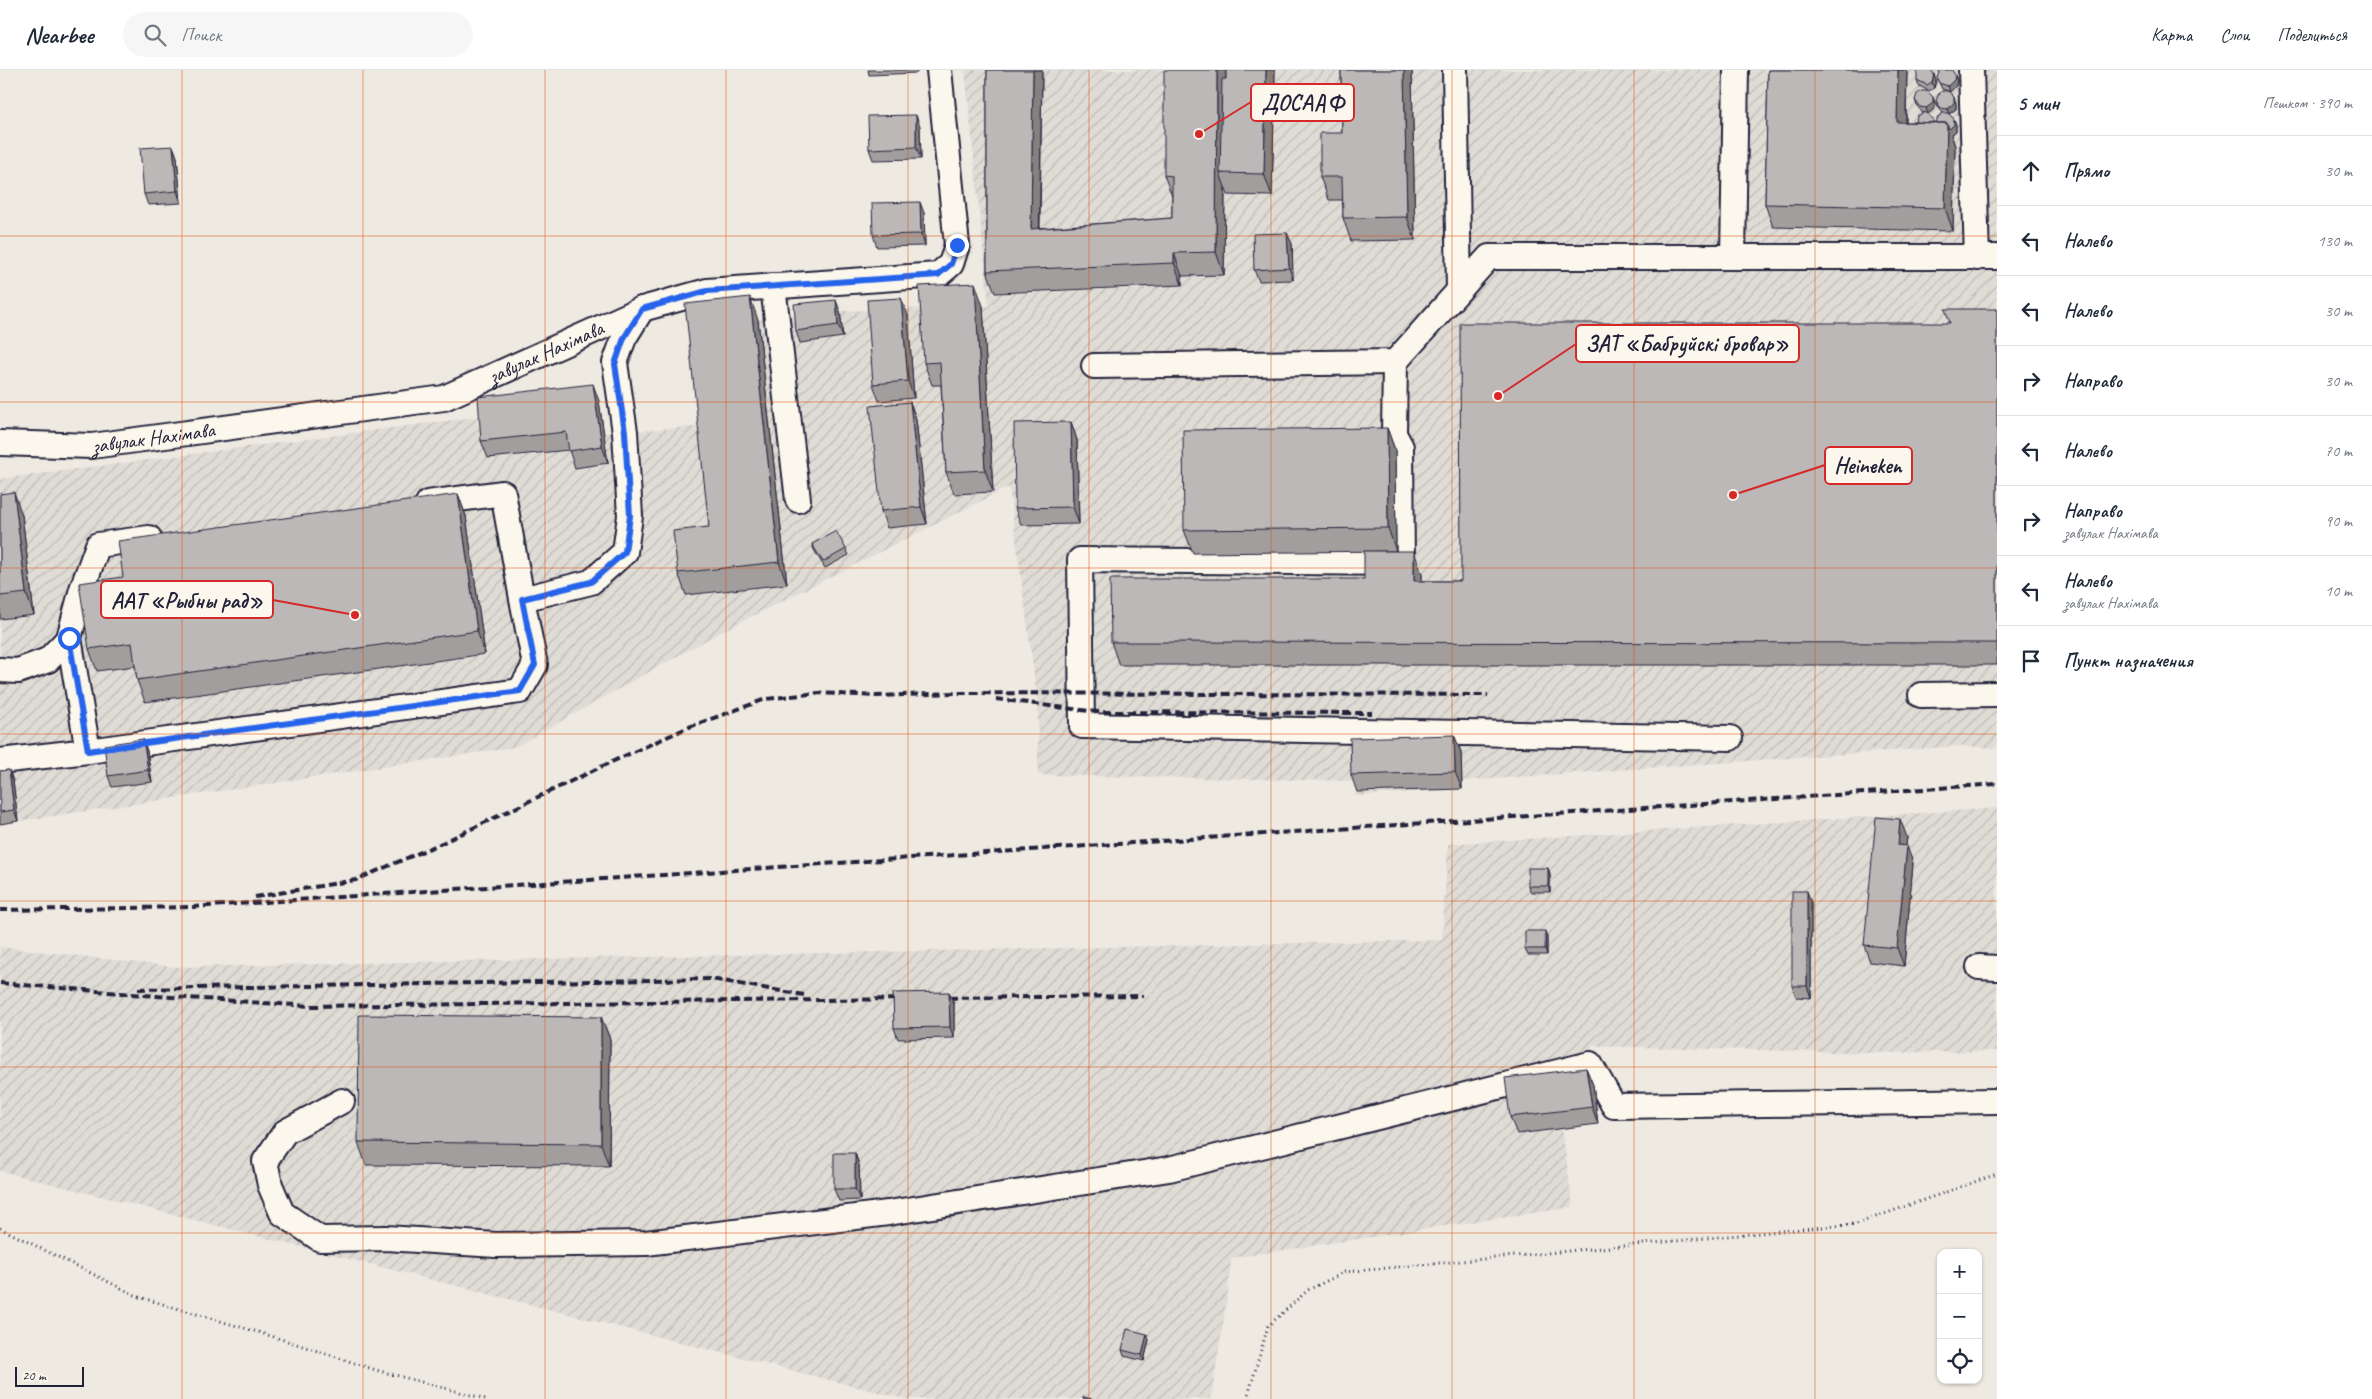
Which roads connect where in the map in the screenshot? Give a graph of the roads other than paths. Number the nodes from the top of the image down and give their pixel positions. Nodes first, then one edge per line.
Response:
1 (939, 70) edge
2 (1455, 70) edge
3 (1736, 70) edge
4 (1971, 70) edge
5 (1733, 257) junction
6 (1987, 258) edge
7 (773, 286) junction
8 (1459, 290) junction
9 (642, 309) junction
10 (1395, 362) junction
11 (1094, 366) dead end
12 (0, 443) edge
13 (798, 500) dead end
14 (404, 506) edge
15 (167, 536) edge
16 (522, 599) junction
17 (69, 638) junction
18 (0, 670) edge
19 (1997, 694) edge
20 (1921, 695) dead end
21 (1730, 738) dead end
22 (88, 751) junction
23 (0, 760) edge
24 (342, 1101) dead end
25 (1997, 1101) edge

1 - 7 street, завулак Нахімава
2 - 8 street
3 - 5 street
4 - 6 street
5 - 6 street
5 - 8 street
7 - 9 street, завулак Нахімава
7 - 13 street
8 - 10 street
9 - 12 street, завулак Нахімава
9 - 16 street
10 - 11 street
10 - 21 street
14 - 16 street
15 - 17 street
16 - 22 street
17 - 18 street
17 - 22 street
19 - 20 street
22 - 23 street
24 - 25 street

